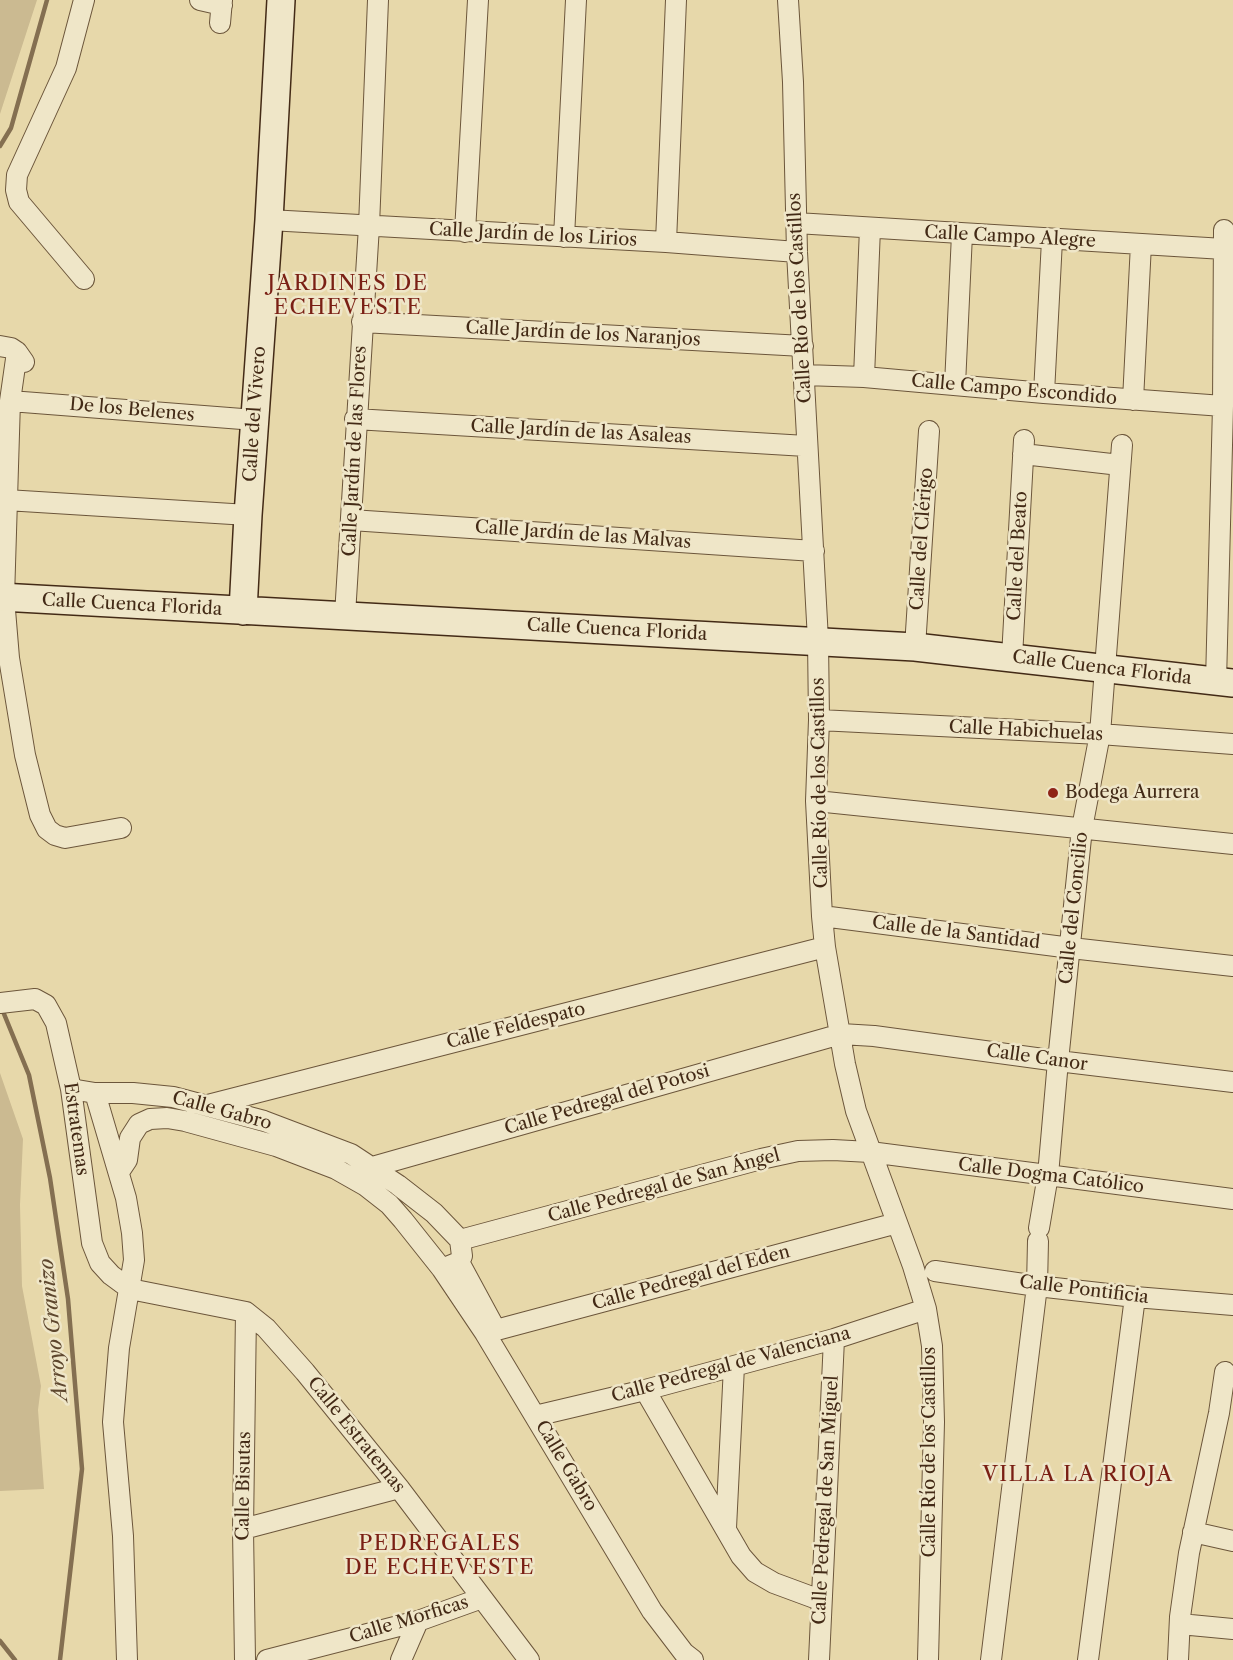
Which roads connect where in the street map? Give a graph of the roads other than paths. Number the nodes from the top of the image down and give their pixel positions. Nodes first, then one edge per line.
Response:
1 (84, 0) edge
2 (200, 0) edge
3 (281, 0) edge
4 (378, 0) edge
5 (478, 0) edge
6 (576, 0) edge
7 (676, 0) edge
8 (788, 0) edge
9 (221, 9) edge
10 (269, 220) junction
11 (796, 223) junction
12 (369, 226) junction
13 (870, 228) junction
14 (465, 232) junction
15 (962, 234) junction
16 (564, 237) junction
17 (1052, 240) junction
18 (666, 242) junction
19 (1141, 244) junction
20 (796, 252) junction
21 (84, 279) dead end
22 (1229, 304) edge
23 (362, 322) junction
24 (7, 345) edge
25 (803, 346) junction
26 (804, 375) junction
27 (864, 376) junction
28 (955, 385) junction
29 (1044, 393) junction
30 (14, 400) junction
31 (1133, 400) junction
32 (1223, 406) junction
33 (356, 419) junction
34 (255, 420) junction
35 (929, 431) dead end
36 (1122, 445) dead end
37 (806, 446) junction
38 (1120, 465) junction
39 (6, 500) junction
40 (248, 515) junction
41 (351, 520) junction
42 (814, 551) junction
43 (2, 598) edge
44 (243, 611) junction
45 (345, 615) junction
46 (818, 640) junction
47 (915, 647) junction
48 (1012, 657) junction
49 (1106, 668) junction
50 (1225, 682) edge
51 (819, 720) junction
52 (1100, 734) junction
53 (1233, 744) edge
54 (816, 801) junction
55 (121, 828) dead end
56 (1082, 828) junction
57 (1233, 844) edge
58 (822, 916) junction
59 (825, 946) junction
60 (1071, 948) junction
61 (1233, 966) edge
62 (0, 1003) edge
63 (841, 1034) junction
64 (1058, 1061) junction
65 (1233, 1082) edge
66 (71, 1089) junction
67 (95, 1093) junction
68 (207, 1105) junction
69 (870, 1152) junction
70 (372, 1167) junction
71 (119, 1172) junction
72 (1048, 1175) junction
73 (1233, 1198) edge
74 (897, 1223) junction
75 (460, 1240) junction
76 (450, 1265) junction
77 (935, 1271) dead end
78 (1037, 1286) junction
79 (130, 1289) junction
80 (1135, 1297) junction
81 (1233, 1305) edge
82 (926, 1309) junction
83 (246, 1312) junction
84 (491, 1332) junction
85 (834, 1339) junction
86 (734, 1366) junction
87 (1225, 1372) dead end
88 (645, 1390) junction
89 (1226, 1414) edge
90 (536, 1416) junction
91 (399, 1488) junction
92 (726, 1528) junction
93 (243, 1529) junction
94 (1193, 1532) junction
95 (1233, 1541) edge
96 (482, 1598) junction
97 (820, 1599) junction
98 (418, 1621) junction
99 (1180, 1624) junction
100 (1233, 1629) edge
101 (298, 1656) edge
102 (519, 1656) edge
103 (127, 1660) edge
104 (245, 1660) edge
105 (267, 1660) edge
106 (401, 1660) edge
107 (693, 1660) edge
108 (819, 1660) edge
109 (928, 1660) edge
110 (991, 1660) edge
111 (1088, 1660) edge
112 (1178, 1660) edge

1 - 21 street
2 - 9 street
3 - 10 street, Calle del Vivero
4 - 12 street, Calle Jardín de las Flores
5 - 14 street
6 - 16 street
7 - 18 street
8 - 11 street, Calle Río de los Castillos
10 - 12 street, Calle Jardín de los Lirios
10 - 34 street, Calle del Vivero
11 - 13 street, Calle Campo Alegre
11 - 20 street, Calle Río de los Castillos
12 - 14 street, Calle Jardín de los Lirios
12 - 23 street, Calle Jardín de las Flores
13 - 15 street, Calle Campo Alegre
13 - 27 street
14 - 16 street, Calle Jardín de los Lirios
15 - 17 street, Calle Campo Alegre
15 - 28 street
16 - 18 street, Calle Jardín de los Lirios
17 - 19 street, Calle Campo Alegre
17 - 29 street
18 - 20 street, Calle Jardín de los Lirios
19 - 22 street, Calle Campo Alegre
19 - 31 street
20 - 25 street, Calle Río de los Castillos
22 - 32 street
23 - 25 street, Calle Jardín de los Naranjos
23 - 33 street, Calle Jardín de las Flores
24 - 30 street
25 - 26 street, Calle Río de los Castillos
26 - 27 street, Calle Campo Escondido
26 - 37 street, Calle Río de los Castillos
27 - 28 street, Calle Campo Escondido
28 - 29 street, Calle Campo Escondido
29 - 31 street, Calle Campo Escondido
30 - 34 street, De los Belenes
30 - 39 street
31 - 32 street, Calle Campo Escondido
32 - 50 street
33 - 37 street, Calle Jardín de las Asaleas
33 - 41 street, Calle Jardín de las Flores
34 - 40 street, Calle del Vivero
35 - 47 street, Calle del Clérigo
36 - 38 street, Calle del Concilio
37 - 42 street, Calle Río de los Castillos
38 - 48 street, Calle del Beato
38 - 49 street, Calle del Concilio
39 - 40 street
39 - 43 street
40 - 44 street, Calle del Vivero
41 - 42 street, Calle Jardín de las Malvas
41 - 45 street, Calle Jardín de las Flores
42 - 46 street, Calle Río de los Castillos
43 - 44 street, Calle Cuenca Florida
43 - 55 street
44 - 45 street, Calle Cuenca Florida
45 - 46 street, Calle Cuenca Florida
46 - 47 street, Calle Cuenca Florida
46 - 51 street, Calle Río de los Castillos
47 - 48 street, Calle Cuenca Florida
48 - 49 street, Calle Cuenca Florida
49 - 50 street, Calle Cuenca Florida
49 - 52 street, Calle del Concilio
51 - 52 street, Calle Habichuelas
51 - 54 street, Calle Río de los Castillos
52 - 53 street, Calle Habichuelas
52 - 56 street, Calle del Concilio
54 - 56 street
54 - 58 street, Calle Río de los Castillos
56 - 57 street
56 - 60 street, Calle del Concilio
58 - 59 street, Calle Río de los Castillos
58 - 60 street, Calle de la Santidad
59 - 63 street, Calle Río de los Castillos
59 - 68 street, Calle Feldespato
60 - 61 street, Calle de la Santidad
60 - 64 street, Calle del Concilio
62 - 66 street, Estratemas
63 - 64 street, Calle Canor
63 - 69 street, Calle Río de los Castillos
63 - 70 street, Calle Pedregal del Potosi
64 - 65 street, Calle Canor
64 - 72 street, Calle del Concilio
66 - 67 street, Calle Gabro
66 - 79 street, Estratemas
67 - 68 street, Calle Gabro
67 - 71 street
68 - 70 street, Calle Gabro
69 - 72 street, Calle Dogma Católico
69 - 74 street, Calle Río de los Castillos
69 - 75 street, Calle Pedregal de San Ángel
70 - 75 street, Calle Gabro
71 - 76 street, Calle Gabro
71 - 79 street
72 - 73 street, Calle Dogma Católico
72 - 78 street, Calle del Concilio
74 - 82 street, Calle Río de los Castillos
74 - 84 street, Calle Pedregal del Eden
75 - 76 street
76 - 84 street, Calle Gabro
77 - 78 street, Calle Pontificia
78 - 80 street, Calle Pontificia
78 - 110 street, Calle del Concilio
79 - 83 street, Calle Estratemas
79 - 103 street
80 - 81 street, Calle Pontificia
80 - 111 street
82 - 85 street, Calle Pedregal de Valenciana
82 - 109 street, Calle Río de los Castillos
83 - 91 street, Calle Estratemas
83 - 93 street, Calle Bisutas
84 - 90 street, Calle Gabro
85 - 86 street, Calle Pedregal de Valenciana
85 - 97 street, Calle Pedregal de San Miguel
86 - 88 street, Calle Pedregal de Valenciana
86 - 92 street
87 - 89 street
88 - 90 street, Calle Pedregal de Valenciana
88 - 92 street
89 - 94 street
90 - 107 street, Calle Gabro
91 - 93 street
91 - 96 street, Calle Estratemas
92 - 97 street
93 - 104 street, Calle Bisutas
94 - 95 street
94 - 99 street
96 - 98 street, Calle Morficas
96 - 102 street, Calle Estratemas
97 - 108 street, Calle Pedregal de San Miguel
98 - 101 street, Calle Morficas
98 - 106 street
99 - 100 street
99 - 112 street
101 - 105 street, Calle Morficas

